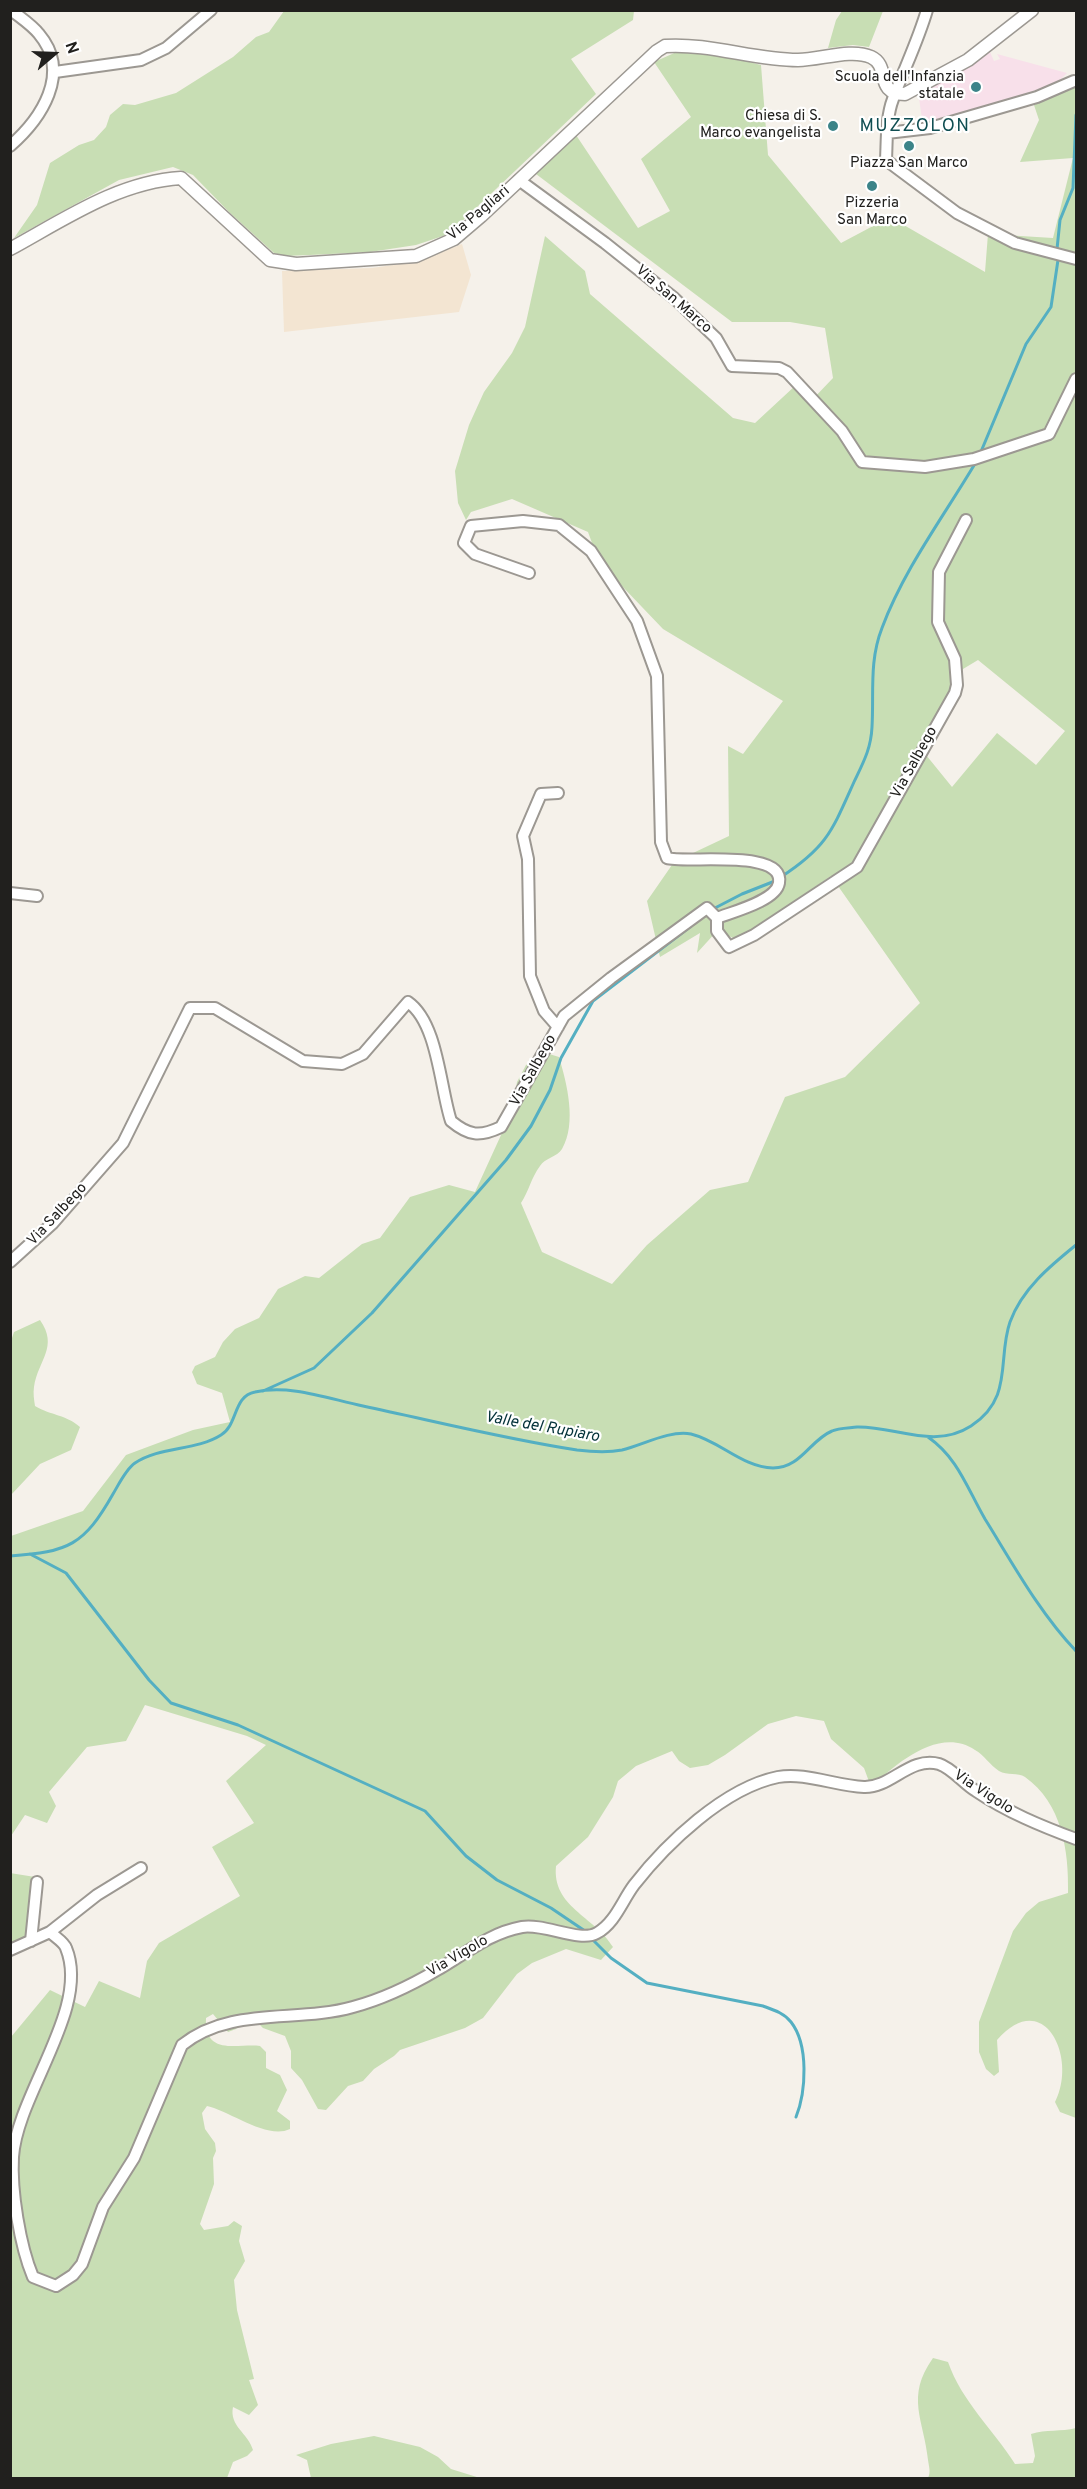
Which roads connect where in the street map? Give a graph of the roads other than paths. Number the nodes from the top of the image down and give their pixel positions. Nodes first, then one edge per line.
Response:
1 (11, 10) edge
2 (211, 10) edge
3 (927, 10) edge
4 (1032, 10) edge
5 (55, 72) junction
6 (1074, 81) dead end
7 (892, 91) junction
8 (887, 133) junction
9 (10, 146) edge
10 (519, 180) junction
11 (10, 249) edge
12 (1077, 259) edge
13 (1077, 379) edge
14 (966, 520) dead end
15 (529, 573) dead end
16 (558, 793) dead end
17 (10, 893) edge
18 (37, 896) dead end
19 (717, 918) junction
20 (558, 1027) junction
21 (10, 1262) edge
22 (1077, 1839) edge
23 (141, 1868) dead end
24 (37, 1882) dead end
25 (50, 1932) junction
26 (31, 1941) junction
27 (10, 1950) edge

1 - 5 street
2 - 5 street
3 - 7 street
4 - 7 street
5 - 9 street
6 - 8 street
7 - 8 street
7 - 10 street, Via Pagliari
8 - 12 street
10 - 11 street, Via Pagliari
10 - 13 street, Via San Marco
14 - 19 street, Via Salbego
15 - 19 street
16 - 20 street
17 - 18 street
19 - 20 street, Via Salbego
20 - 21 street, Via Salbego
22 - 25 street, Via Vigolo
23 - 25 street
24 - 26 street
25 - 26 street
26 - 27 street

